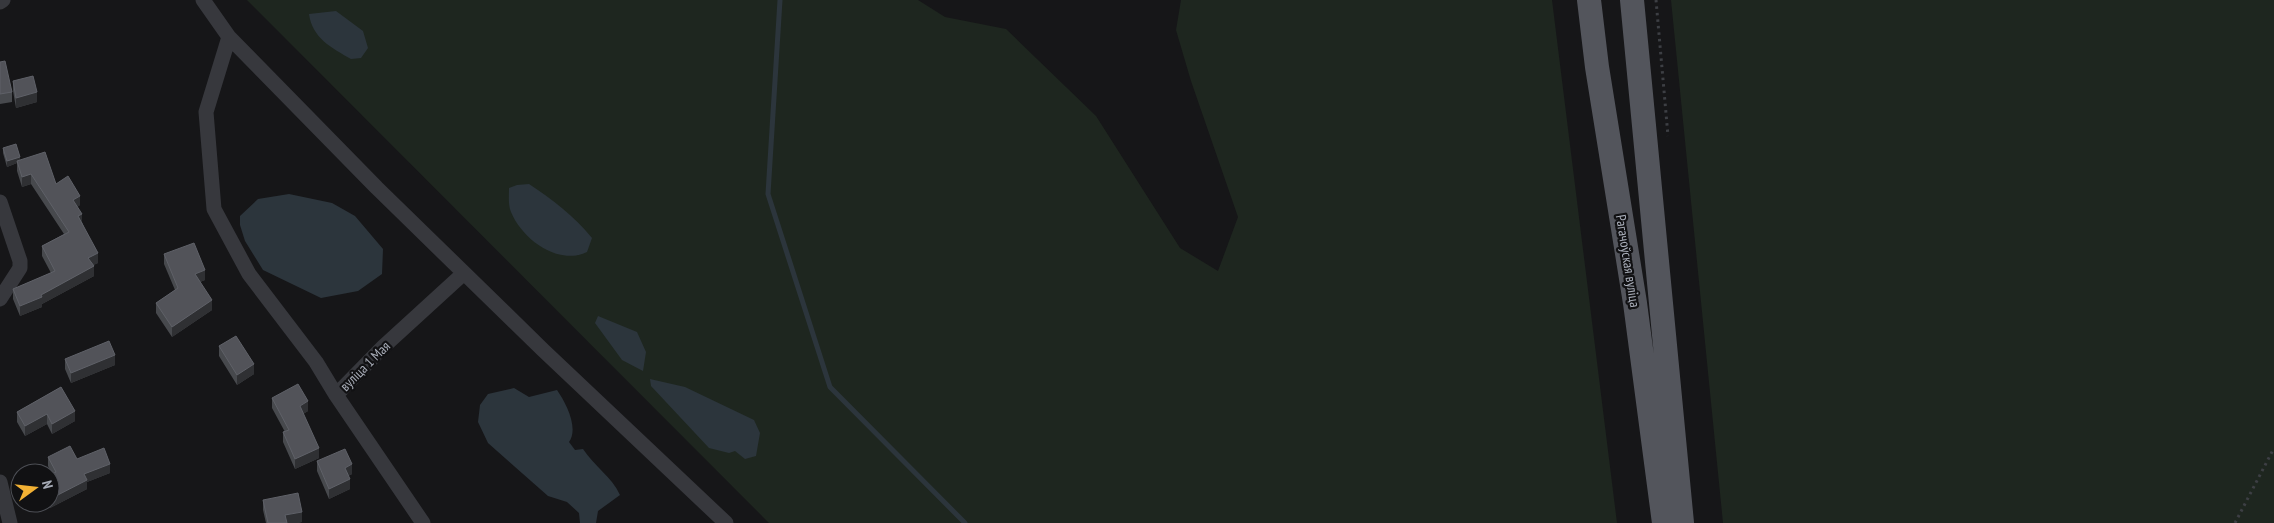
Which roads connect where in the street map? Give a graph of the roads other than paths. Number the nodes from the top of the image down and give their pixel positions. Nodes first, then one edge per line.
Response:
1 (203, 0) edge
2 (1589, 0) edge
3 (1632, 0) edge
4 (229, 37) junction
5 (0, 202) edge
6 (464, 273) junction
7 (0, 299) edge
8 (336, 395) junction
9 (0, 482) edge
10 (10, 523) edge
11 (423, 523) edge
12 (726, 523) edge
13 (1664, 523) edge
14 (1682, 523) edge

1 - 4 street
2 - 13 main road, Рагачоўская вуліца
3 - 14 main road, Рагачоўская вуліца
4 - 6 street
4 - 8 street
5 - 7 street
6 - 8 street, вуліца 1 Мая
6 - 12 street
8 - 11 street, вуліца 1 Мая
9 - 10 street

